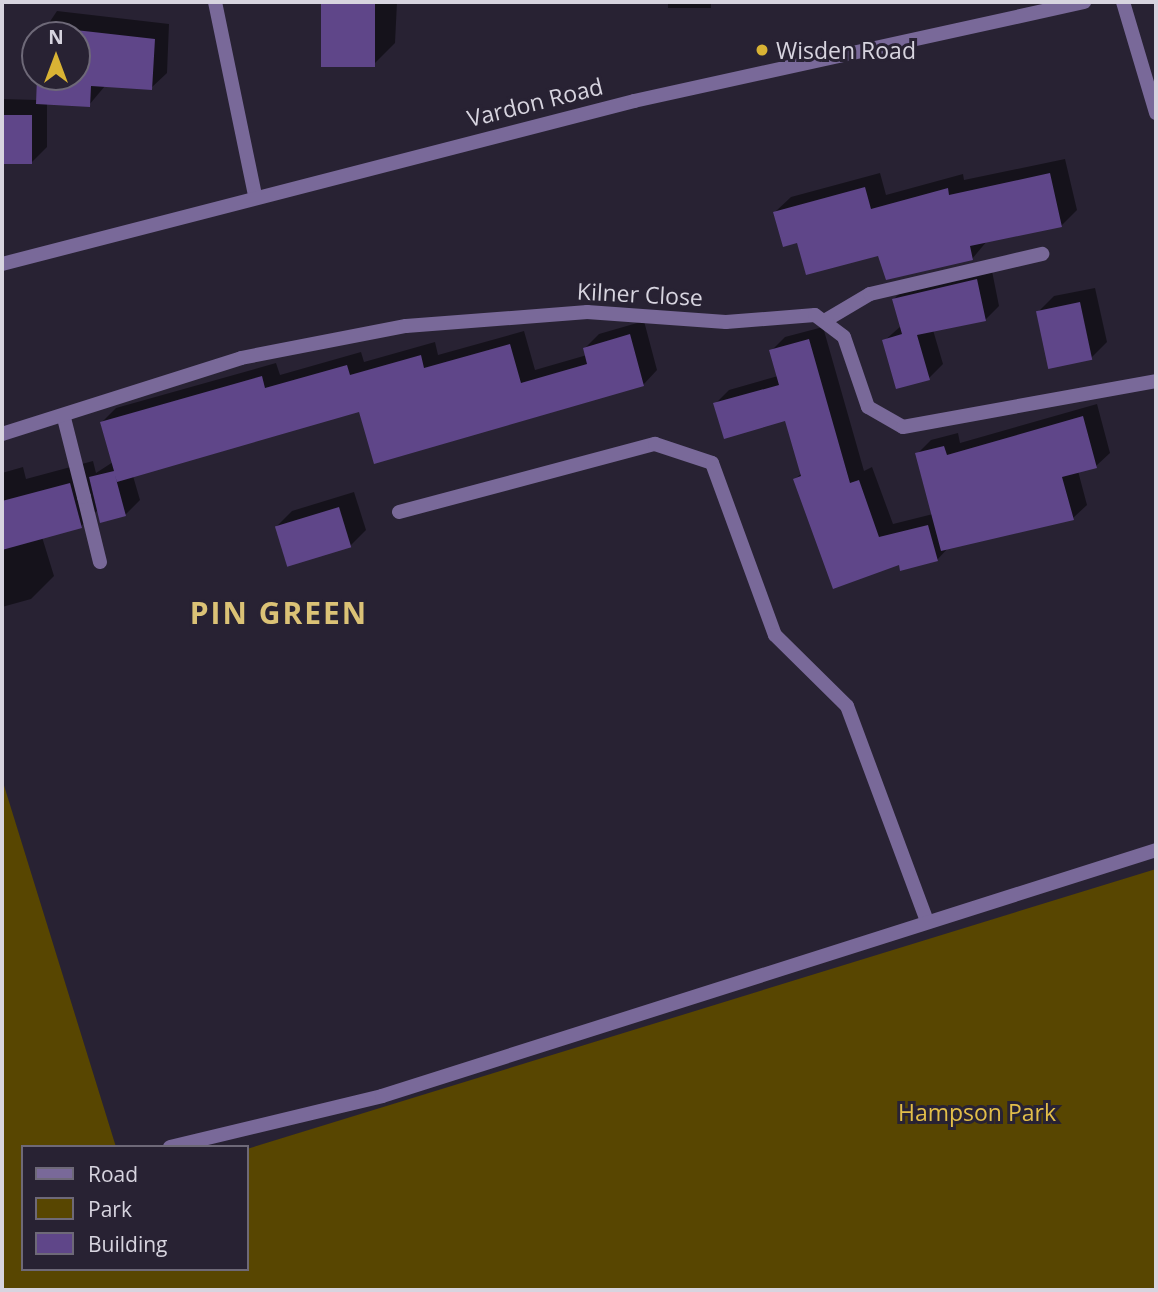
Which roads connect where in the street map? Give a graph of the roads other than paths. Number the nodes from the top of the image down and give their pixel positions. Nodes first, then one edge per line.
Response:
1 (215, 2) edge
2 (1084, 2) edge
3 (1123, 2) edge
4 (1156, 113) edge
5 (254, 196) junction
6 (1042, 254) dead end
7 (2, 264) edge
8 (826, 320) junction
9 (1156, 381) edge
10 (64, 418) junction
11 (2, 434) edge
12 (399, 512) dead end
13 (100, 562) dead end
14 (1156, 850) edge
15 (927, 921) junction
16 (178, 1145) edge

1 - 5 street
2 - 5 street, Vardon Road
3 - 4 street
5 - 7 street, Vardon Road
6 - 8 street
8 - 9 street
8 - 10 street, Kilner Close
10 - 11 street, Kilner Close
10 - 13 street
12 - 15 street
14 - 15 street
15 - 16 street

